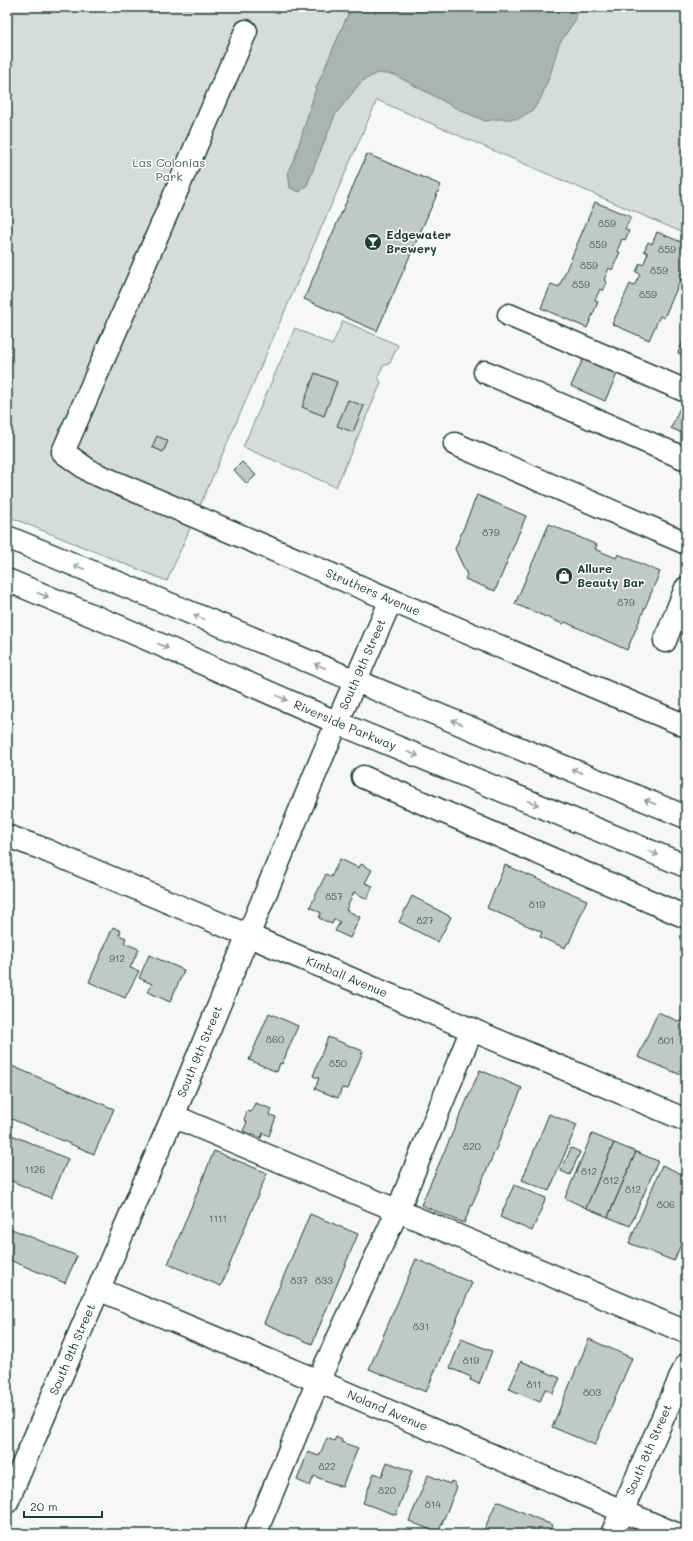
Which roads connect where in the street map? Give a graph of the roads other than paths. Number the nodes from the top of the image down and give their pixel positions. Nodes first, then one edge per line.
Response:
1 (246, 31) dead end
2 (509, 315) dead end
3 (485, 372) dead end
4 (686, 391) edge
5 (455, 444) dead end
6 (686, 459) edge
7 (7, 538) edge
8 (686, 543) edge
9 (7, 580) edge
10 (686, 588) edge
11 (391, 600) junction
12 (665, 641) dead end
13 (356, 681) junction
14 (338, 723) junction
15 (686, 726) edge
16 (363, 777) dead end
17 (686, 817) edge
18 (7, 836) edge
19 (686, 866) edge
20 (686, 917) edge
21 (247, 935) junction
22 (472, 1029) junction
23 (173, 1116) junction
24 (686, 1120) edge
25 (398, 1210) junction
26 (98, 1289) junction
27 (686, 1332) edge
28 (686, 1365) edge
29 (318, 1381) junction
30 (7, 1502) edge
31 (622, 1511) junction
32 (255, 1534) edge
33 (612, 1534) edge
34 (676, 1534) edge

1 - 11 street, Struthers Avenue
2 - 4 street
3 - 6 street
5 - 8 street
13 -> 7 street
9 -> 14 street, Riverside Parkway
10 - 12 street
11 - 13 street, South 9th Street
11 - 15 street, Struthers Avenue
13 - 14 street, South 9th Street
17 -> 13 street
14 -> 19 street, Riverside Parkway
14 - 21 street, South 9th Street
16 - 20 street
18 - 21 street, Kimball Avenue
21 - 22 street, Kimball Avenue
21 - 23 street, South 9th Street
22 - 24 street, Kimball Avenue
22 - 25 street
23 - 25 street
23 - 26 street, South 9th Street
25 - 27 street
25 - 29 street
26 - 29 street, Noland Avenue
26 - 30 street, South 9th Street
28 - 31 street, South 8th Street
29 - 31 street, Noland Avenue
29 - 32 street
31 - 33 street, South 8th Street
31 - 34 street, Noland Avenue

